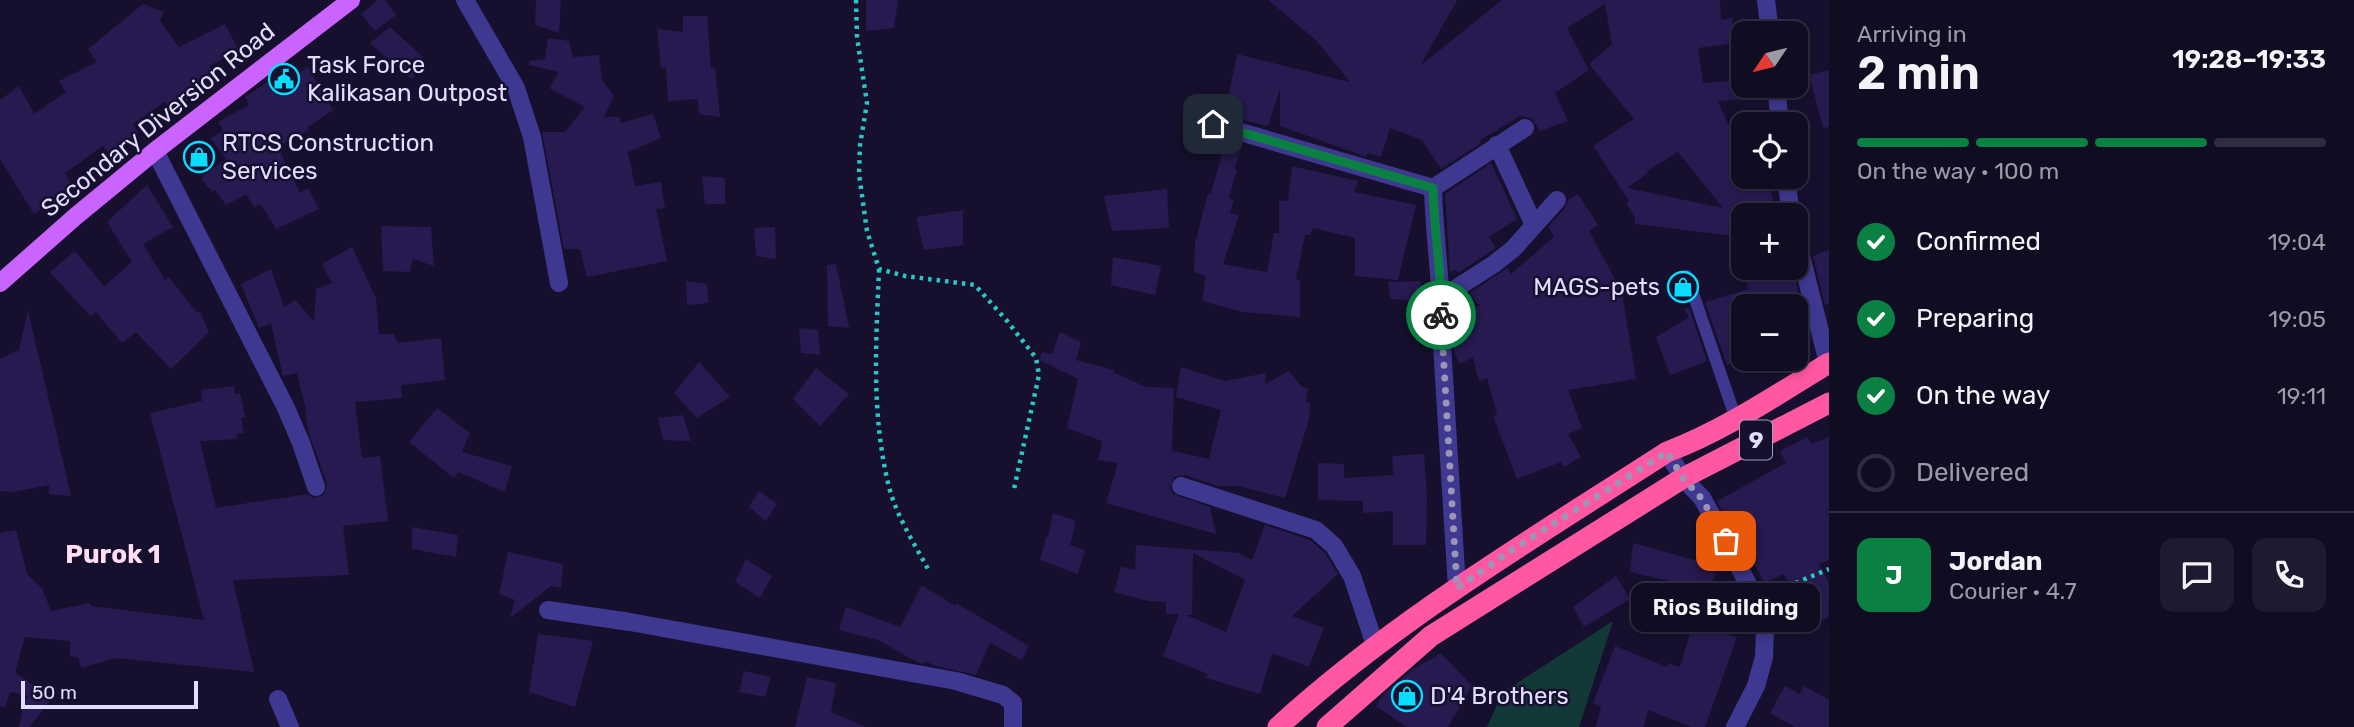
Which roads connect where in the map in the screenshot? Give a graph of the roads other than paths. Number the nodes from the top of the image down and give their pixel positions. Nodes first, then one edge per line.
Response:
1 (351, 0) edge
2 (466, 0) edge
3 (1766, 0) edge
4 (1769, 21) edge
5 (1213, 124) dead end
6 (1525, 128) dead end
7 (1497, 145) junction
8 (155, 150) junction
9 (1433, 188) junction
10 (1557, 200) dead end
11 (1534, 225) junction
12 (1687, 276) dead end
13 (1807, 280) edge
14 (559, 283) dead end
15 (0, 284) edge
16 (1441, 298) junction
17 (1829, 363) edge
18 (1829, 403) edge
19 (1736, 419) junction
20 (1667, 452) junction
21 (1683, 478) junction
22 (1181, 486) dead end
23 (316, 487) dead end
24 (1457, 588) junction
25 (548, 610) dead end
26 (1376, 648) junction
27 (278, 699) dead end
28 (290, 727) edge
29 (1013, 727) edge
30 (1278, 727) edge
31 (1327, 727) edge
32 (1735, 727) edge

1 - 8 main road, Secondary Diversion Road
2 - 14 street
3 - 4 street
5 - 9 street
6 - 7 street
7 - 9 street
7 - 11 street
8 - 15 main road, Secondary Diversion Road
8 - 23 street
9 - 16 street
10 - 11 street
11 - 16 street
12 - 19 lane
13 - 17 street
16 - 24 street
17 - 19 highway, 9
18 - 21 highway, 9
19 - 20 highway, 9
20 - 21 street
20 - 24 highway, 9
21 - 31 highway, 9
21 - 32 street
22 - 26 street
24 - 26 highway, 9
25 - 29 street
26 - 30 highway, 9
27 - 28 street

